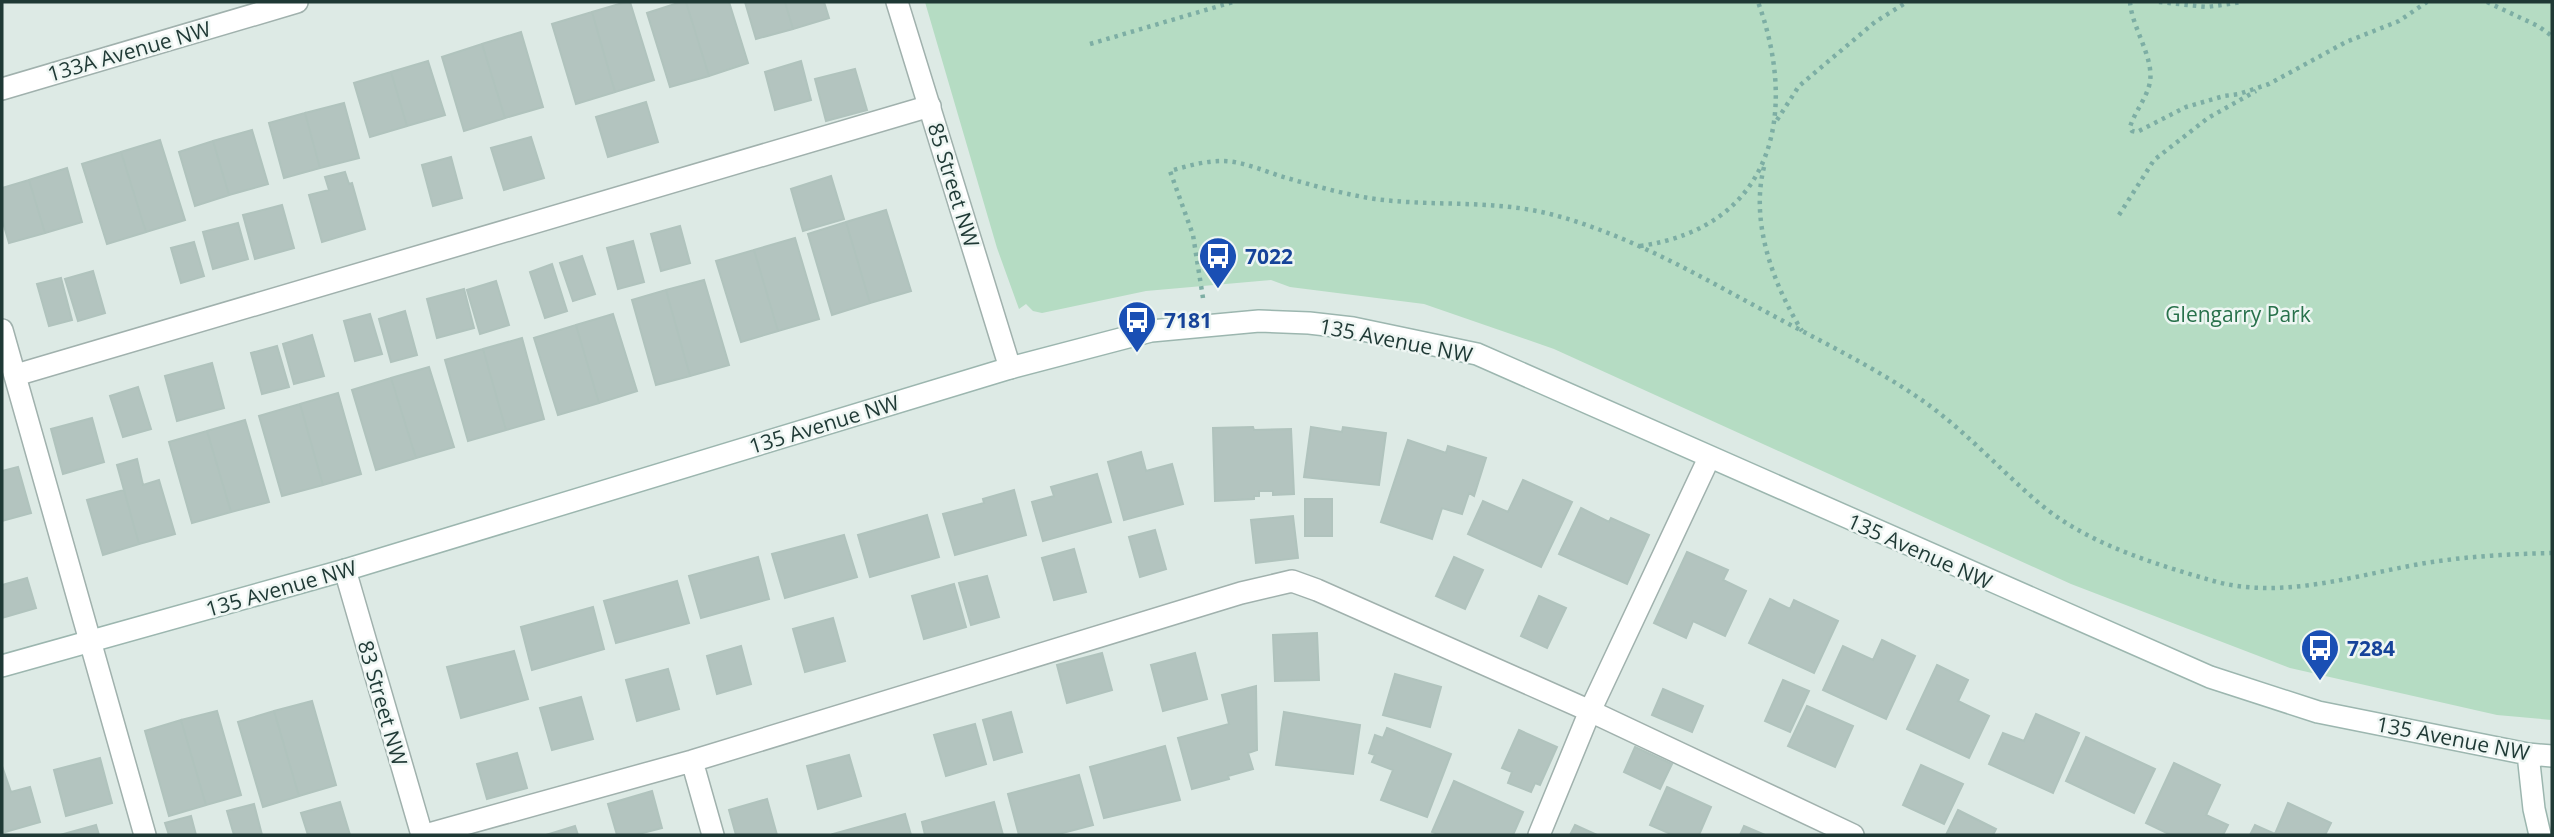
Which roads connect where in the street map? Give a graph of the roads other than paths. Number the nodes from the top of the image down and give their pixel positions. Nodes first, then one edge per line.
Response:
1 (297, 2) edge
2 (897, 2) edge
3 (2, 89) edge
4 (930, 106) junction
5 (2, 330) edge
6 (1010, 368) junction
7 (16, 375) junction
8 (1709, 458) junction
9 (345, 570) junction
10 (89, 641) junction
11 (2, 666) edge
12 (1590, 711) junction
13 (2528, 754) junction
14 (2552, 756) edge
15 (692, 761) junction
16 (145, 835) edge
17 (424, 835) edge
18 (713, 835) edge
19 (1539, 835) edge
20 (1853, 835) edge
21 (2540, 835) edge

1 - 3 street, 133A Avenue NW
2 - 4 street, 85 Street NW
4 - 6 street, 85 Street NW
4 - 7 street
5 - 7 street
6 - 8 street, 135 Avenue NW
6 - 9 street, 135 Avenue NW
7 - 10 street
8 - 12 street
8 - 13 street, 135 Avenue NW
9 - 10 street, 135 Avenue NW
9 - 17 street, 83 Street NW
10 - 11 street, 135 Avenue NW
10 - 16 street
12 - 15 street
12 - 19 street
12 - 20 street
13 - 14 street, 135 Avenue NW
13 - 21 street
15 - 17 street
15 - 18 street

